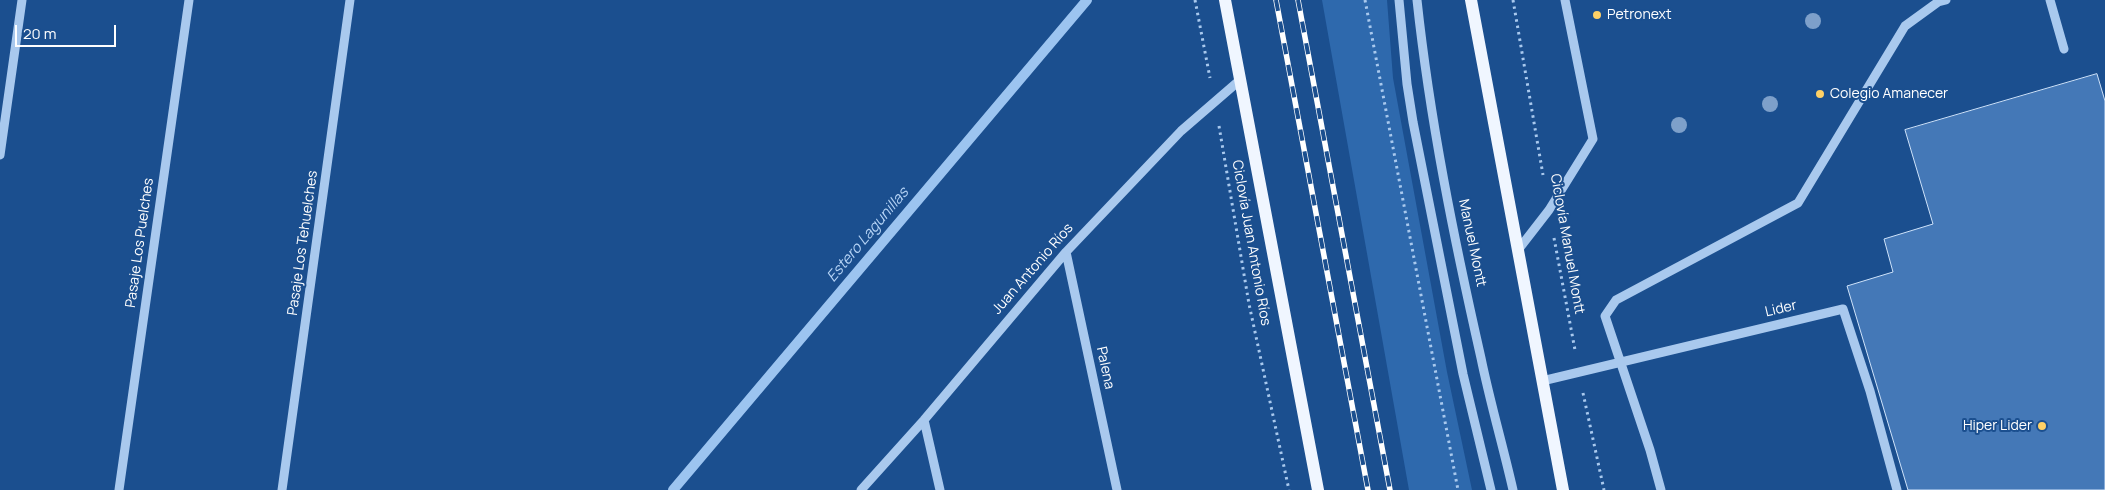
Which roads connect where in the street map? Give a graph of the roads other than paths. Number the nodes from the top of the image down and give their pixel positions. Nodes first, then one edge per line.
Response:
1 (22, 0) edge
2 (189, 0) edge
3 (350, 0) edge
4 (1226, 0) edge
5 (1399, 0) edge
6 (1417, 0) edge
7 (1471, 0) edge
8 (1565, 0) edge
9 (1946, 0) edge
10 (2050, 0) edge
11 (2064, 49) dead end
12 (1240, 80) junction
13 (0, 155) edge
14 (1518, 250) junction
15 (1066, 252) junction
16 (1621, 361) junction
17 (1542, 381) junction
18 (924, 420) junction
19 (119, 490) edge
20 (282, 490) edge
21 (861, 490) edge
22 (940, 490) edge
23 (1117, 490) edge
24 (1318, 490) edge
25 (1491, 490) edge
26 (1513, 490) edge
27 (1563, 490) edge
28 (1661, 490) edge
29 (1897, 490) edge

1 - 13 street
2 - 19 street, Pasaje Los Puelches
3 - 20 street, Pasaje Los Tehuelches
4 - 12 main road
5 - 25 street
6 - 26 street, Manuel Montt
7 - 14 main road
8 - 14 street
9 - 16 street
10 - 11 street
12 - 15 street, Juan Antonio Ríos
12 - 24 main road
14 - 17 main road
15 - 18 street, Juan Antonio Ríos
15 - 23 street, Palena
16 - 17 street, Lider
16 - 28 street
16 - 29 street, Lider
17 - 27 main road
18 - 21 street, Juan Antonio Ríos
18 - 22 street

